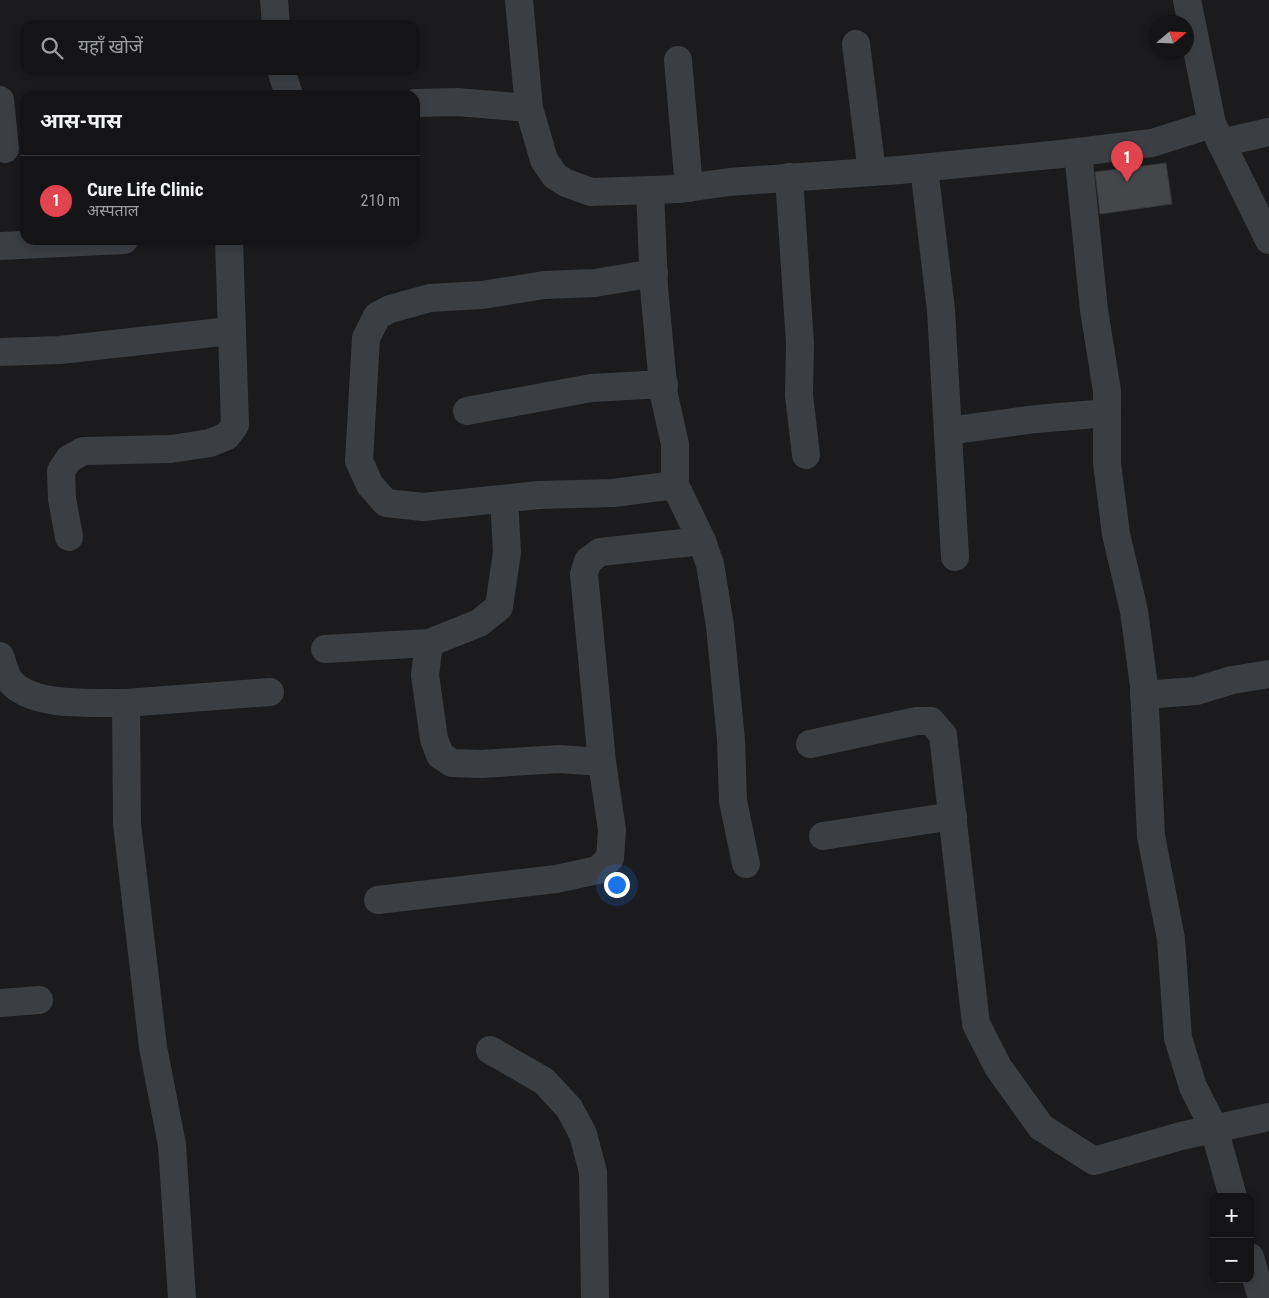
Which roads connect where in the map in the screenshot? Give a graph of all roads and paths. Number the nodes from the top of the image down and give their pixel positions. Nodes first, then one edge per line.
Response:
1 (274, 0) edge
2 (519, 0) edge
3 (1187, 0) edge
4 (276, 20) edge
5 (856, 44) dead end
6 (678, 60) dead end
7 (283, 75) edge
8 (287, 90) edge
9 (0, 100) edge
10 (420, 103) edge
11 (528, 108) junction
12 (1269, 132) edge
13 (1217, 134) junction
14 (10, 149) edge
15 (1078, 152) junction
16 (924, 168) junction
17 (872, 172) junction
18 (789, 177) junction
19 (689, 188) junction
20 (650, 190) junction
21 (1269, 240) edge
22 (21, 245) edge
23 (229, 245) edge
24 (0, 246) edge
25 (654, 273) junction
26 (230, 331) junction
27 (0, 352) edge
28 (664, 384) junction
29 (466, 411) dead end
30 (1107, 414) junction
31 (948, 431) junction
32 (806, 455) dead end
33 (674, 485) junction
34 (504, 500) junction
35 (69, 537) dead end
36 (702, 541) junction
37 (956, 557) dead end
38 (429, 643) junction
39 (326, 649) dead end
40 (0, 656) edge
41 (1269, 674) edge
42 (270, 692) dead end
43 (1144, 695) junction
44 (126, 703) junction
45 (810, 744) dead end
46 (602, 762) junction
47 (953, 816) junction
48 (823, 836) dead end
49 (746, 864) dead end
50 (378, 900) dead end
51 (39, 1000) dead end
52 (0, 1003) edge
53 (490, 1050) dead end
54 (1269, 1117) edge
55 (1214, 1128) junction
56 (1232, 1193) edge
57 (1254, 1271) edge
58 (182, 1298) edge
59 (595, 1298) edge
60 (1262, 1298) edge

1 - 4 street
2 - 11 street
3 - 13 street
5 - 17 street
6 - 19 street
7 - 8 street
9 - 14 street
10 - 11 street
11 - 20 street
12 - 13 street
13 - 15 street
13 - 21 street
15 - 16 street
15 - 30 street
16 - 17 street
16 - 31 street
17 - 18 street
18 - 19 street
18 - 32 street
19 - 20 street
20 - 25 street
22 - 24 street
23 - 26 street
25 - 28 street
25 - 34 street
26 - 27 street
26 - 35 street
28 - 29 street
28 - 33 street
30 - 31 street
30 - 43 street
31 - 37 street
33 - 34 street
33 - 36 street
34 - 38 street
36 - 46 street
36 - 49 street
38 - 39 street
38 - 46 street
40 - 44 street
41 - 43 street
42 - 44 street
43 - 55 street
44 - 58 street
45 - 47 street
46 - 50 street
47 - 48 street
47 - 55 street
51 - 52 street
53 - 59 street
54 - 55 street
55 - 56 street
57 - 60 street

